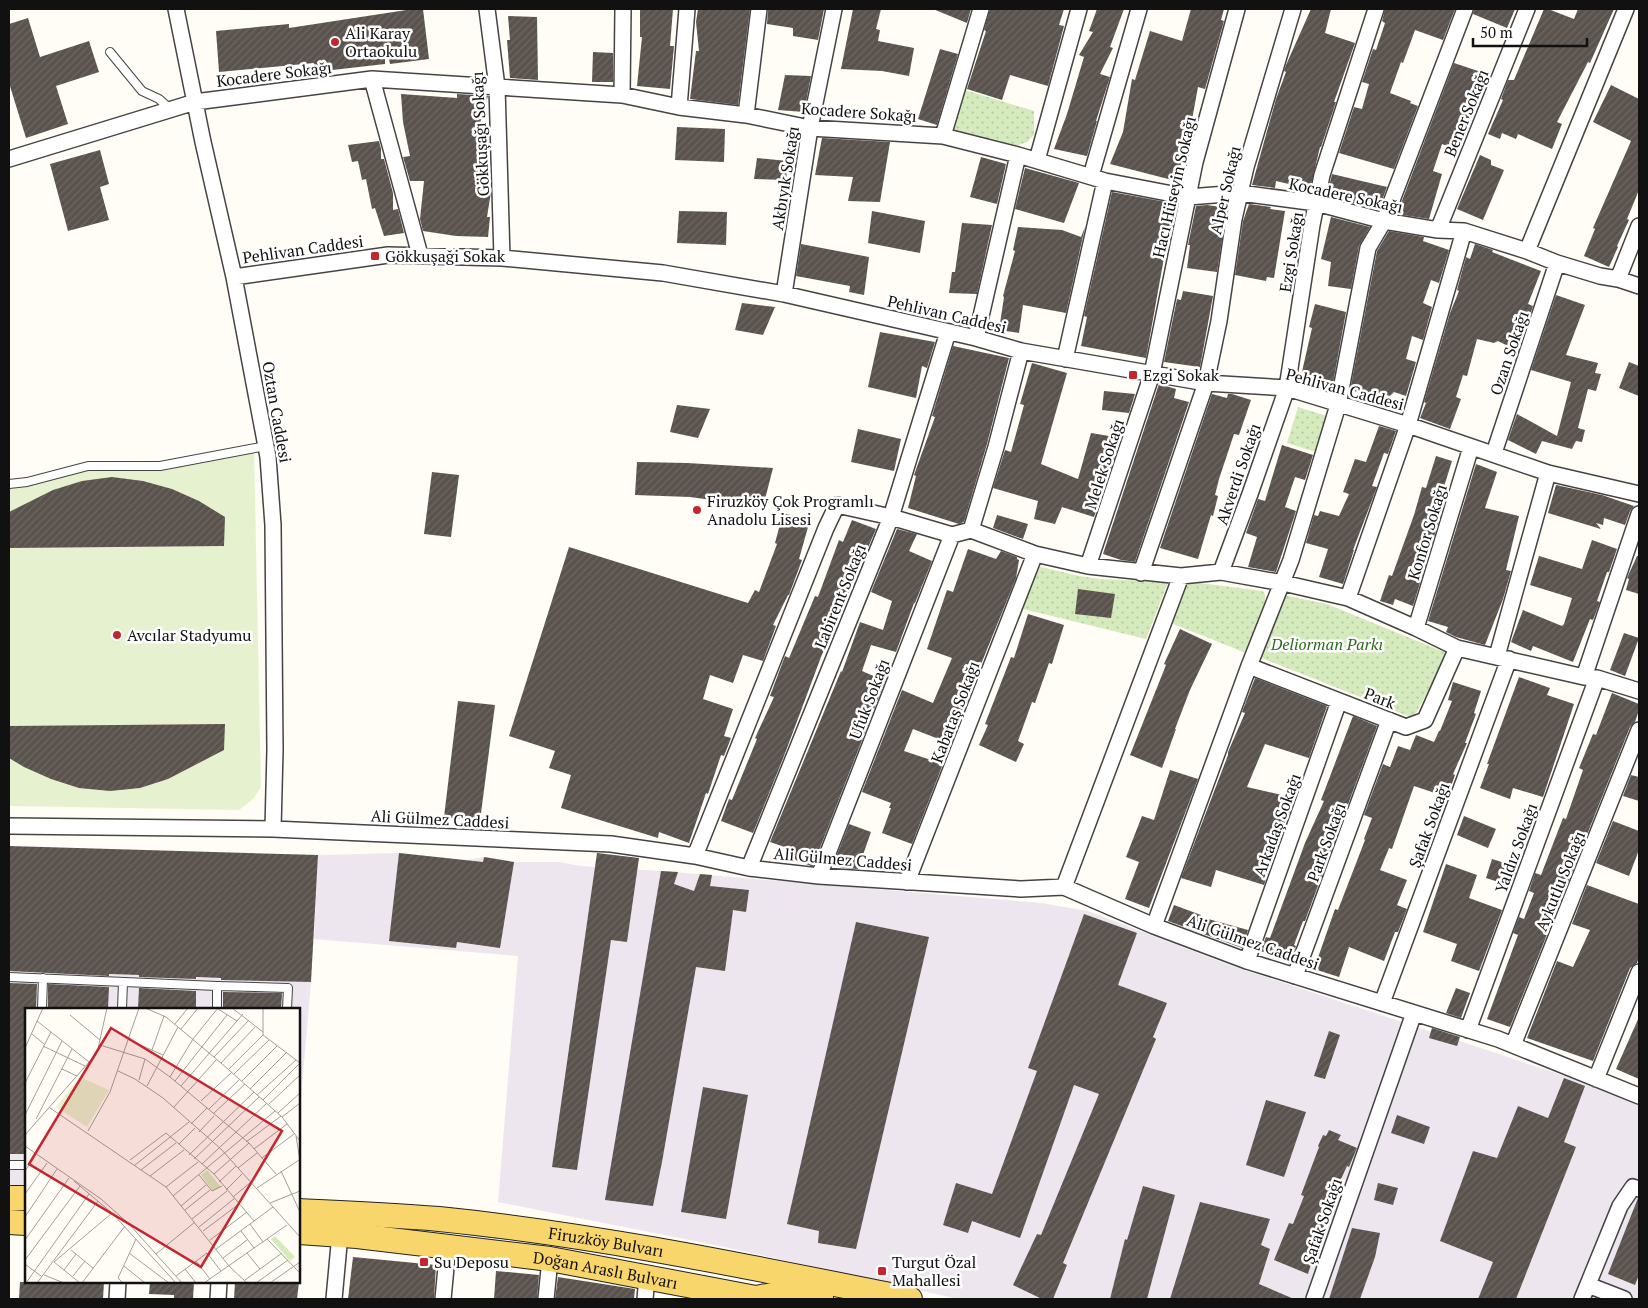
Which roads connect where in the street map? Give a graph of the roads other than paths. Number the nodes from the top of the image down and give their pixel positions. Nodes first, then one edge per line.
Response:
1 (176, 9) edge
2 (487, 9) edge
3 (623, 9) edge
4 (686, 9) edge
5 (759, 9) edge
6 (834, 9) edge
7 (981, 9) edge
8 (1079, 9) edge
9 (1139, 9) edge
10 (1237, 9) edge
11 (1293, 9) edge
12 (1376, 9) edge
13 (1465, 9) edge
14 (1527, 9) edge
15 (1626, 9) edge
16 (110, 52) dead end
17 (372, 79) junction
18 (497, 87) junction
19 (622, 95) junction
20 (195, 102) junction
21 (680, 107) junction
22 (170, 109) junction
23 (746, 115) junction
24 (810, 128) junction
25 (943, 136) junction
26 (1018, 155) junction
27 (9, 160) edge
28 (1037, 160) junction
29 (1098, 179) junction
30 (1240, 193) junction
31 (1188, 196) junction
32 (1316, 203) junction
33 (1384, 222) junction
34 (1639, 226) edge
35 (1438, 230) junction
36 (1464, 231) junction
37 (1527, 251) junction
38 (420, 255) junction
39 (502, 258) junction
40 (1558, 263) junction
41 (234, 277) junction
42 (1618, 279) junction
43 (1639, 286) edge
44 (784, 294) junction
45 (948, 332) junction
46 (976, 338) junction
47 (1021, 351) junction
48 (1065, 358) junction
49 (1152, 374) junction
50 (1206, 383) junction
51 (1287, 388) junction
52 (1338, 405) junction
53 (1408, 424) junction
54 (266, 446) junction
55 (1470, 447) junction
56 (1494, 453) junction
57 (1548, 473) junction
58 (9, 484) edge
59 (1639, 494) edge
60 (1639, 514) edge
61 (890, 517) junction
62 (971, 530) junction
63 (952, 534) junction
64 (1035, 554) junction
65 (1088, 566) junction
66 (1141, 572) junction
67 (1221, 572) junction
68 (1181, 576) junction
69 (1283, 583) junction
70 (1348, 598) junction
71 (1416, 628) junction
72 (1457, 648) junction
73 (1503, 658) junction
74 (1249, 666) junction
75 (1590, 677) junction
76 (1639, 691) edge
77 (1339, 701) junction
78 (1389, 720) junction
79 (1639, 730) edge
80 (9, 826) edge
81 (273, 829) junction
82 (695, 856) junction
83 (749, 868) junction
84 (819, 876) junction
85 (908, 882) junction
86 (1064, 888) junction
87 (1154, 926) junction
88 (1247, 961) junction
89 (1639, 972) edge
90 (1295, 976) junction
91 (9, 977) edge
92 (43, 978) junction
93 (123, 982) junction
94 (217, 986) junction
95 (1382, 1003) junction
96 (42, 1008) edge
97 (122, 1008) edge
98 (217, 1008) edge
99 (287, 1008) edge
100 (1414, 1013) junction
101 (1468, 1030) junction
102 (1513, 1045) junction
103 (1596, 1079) junction
104 (1639, 1096) edge
105 (9, 1165) edge
106 (25, 1165) edge
107 (1639, 1189) edge
108 (9, 1198) edge
109 (25, 1198) edge
110 (300, 1211) edge
111 (9, 1222) edge
112 (25, 1222) edge
113 (300, 1232) edge
114 (340, 1234) junction
115 (448, 1246) junction
116 (550, 1259) junction
117 (118, 1283) edge
118 (219, 1283) edge
119 (646, 1288) edge
120 (1585, 1292) edge
121 (117, 1299) edge
122 (218, 1299) edge
123 (334, 1299) edge
124 (443, 1299) edge
125 (546, 1299) edge
126 (758, 1299) edge
127 (831, 1299) edge
128 (910, 1299) edge
129 (1314, 1299) edge
130 (1624, 1299) edge

1 - 20 street, Oztan Caddesi
2 - 18 street, Gökkuşağı Sokağı
3 - 19 street
4 - 21 street
5 - 23 street
6 - 24 street, Akbıyık Sokağı
7 - 25 street
8 - 28 street
9 - 29 street
10 - 31 street, Hacı Hüseyin Sokağı
11 - 30 street, Alper Sokağı
12 - 32 street, Ezgi Sokağı
13 - 33 street
14 - 35 street, Bener Sokağı
15 - 37 street
16 - 22 lane
17 - 18 street, Kocadere Sokağı
17 - 20 street, Kocadere Sokağı
17 - 38 street
18 - 19 street, Kocadere Sokağı
18 - 39 street, Gökkuşağı Sokağı
19 - 21 street, Kocadere Sokağı
20 - 22 street, Kocadere Sokağı
20 - 41 street, Oztan Caddesi
21 - 23 street, Kocadere Sokağı
22 - 27 street, Kocadere Sokağı
23 - 24 street, Kocadere Sokağı
24 - 25 street, Kocadere Sokağı
24 - 44 street, Akbıyık Sokağı
25 - 26 street, Kocadere Sokağı
26 - 28 street, Kocadere Sokağı
26 - 46 street
28 - 29 street, Kocadere Sokağı
29 - 31 street, Kocadere Sokağı
29 - 48 street
30 - 31 street, Kocadere Sokağı
30 - 32 street, Kocadere Sokağı
30 - 50 street, Alper Sokağı
31 - 49 street, Hacı Hüseyin Sokağı
32 - 33 street, Kocadere Sokağı
32 - 51 street, Ezgi Sokağı
33 - 35 street, Kocadere Sokağı
33 - 52 street
34 - 42 street
35 - 36 street, Kocadere Sokağı
36 - 37 street, Kocadere Sokağı
36 - 53 street
37 - 40 street, Kocadere Sokağı
38 - 39 street, Pehlivan Caddesi
38 - 41 street, Pehlivan Caddesi
39 - 44 street, Pehlivan Caddesi
40 - 42 street, Kocadere Sokağı
40 - 56 street, Ozan Sokağı
41 - 54 street, Oztan Caddesi
42 - 43 street, Kocadere Sokağı
44 - 45 street, Pehlivan Caddesi
45 - 46 street, Pehlivan Caddesi
45 - 61 street, Labirent Sokağı
46 - 47 street, Pehlivan Caddesi
47 - 48 street, Pehlivan Caddesi
47 - 62 street
48 - 49 street, Pehlivan Caddesi
49 - 50 street, Pehlivan Caddesi
49 - 65 street, Melek Sokağı
50 - 51 street, Pehlivan Caddesi
50 - 66 street, Alper Sokağı
51 - 52 street, Pehlivan Caddesi
51 - 67 street, Akverdi Sokağı
52 - 53 street, Pehlivan Caddesi
52 - 69 street
53 - 55 street, Pehlivan Caddesi
53 - 70 street
54 - 58 lane
54 - 81 street, Oztan Caddesi
55 - 56 street, Pehlivan Caddesi
55 - 71 street, Konfor Sokağı
56 - 57 street, Pehlivan Caddesi
57 - 59 street, Pehlivan Caddesi
57 - 73 street, Şafak Sokağı
60 - 75 street, Yaldız Sokağı
61 - 63 street
61 - 82 street
61 - 83 street, Labirent Sokağı
62 - 63 street
62 - 64 street
63 - 84 street, Ufuk Sokağı
64 - 65 street
64 - 85 street, Kabataş Sokağı
65 - 66 street
66 - 68 street
67 - 68 street
67 - 69 street
68 - 86 street
69 - 70 street
69 - 74 street
70 - 71 street
71 - 72 street
72 - 73 street
72 - 78 street, Park
73 - 75 street
73 - 95 street, Şafak Sokağı
74 - 77 street, Park
74 - 87 street
75 - 76 street
75 - 101 street, Yaldız Sokağı
77 - 78 street, Park
77 - 88 street, Arkadaş Sokağı
78 - 90 street, Park Sokağı
79 - 102 street, Aykutlu Sokağı
80 - 81 street, Ali Gülmez Caddesi
81 - 82 street, Ali Gülmez Caddesi
82 - 83 street, Ali Gülmez Caddesi
83 - 84 street, Ali Gülmez Caddesi
84 - 85 street, Ali Gülmez Caddesi
85 - 86 street, Ali Gülmez Caddesi
86 - 87 street, Ali Gülmez Caddesi
87 - 88 street, Ali Gülmez Caddesi
88 - 90 street, Ali Gülmez Caddesi
89 - 103 street
90 - 95 street, Ali Gülmez Caddesi
91 - 92 lane
92 - 93 lane
92 - 96 lane
93 - 94 lane
93 - 97 lane
94 - 98 lane
94 - 99 lane
95 - 100 street, Ali Gülmez Caddesi
100 - 101 street, Ali Gülmez Caddesi
100 - 129 street, Şafak Sokağı
101 - 102 street, Ali Gülmez Caddesi
102 - 103 street, Ali Gülmez Caddesi
103 - 104 street, Ali Gülmez Caddesi
105 - 106 lane
107 - 120 street
108 - 109 main road
110 - 128 main road, Firuzköy Bulvarı
111 - 112 main road
113 - 114 main road, Doğan Araslı Bulvarı
114 - 115 main road, Doğan Araslı Bulvarı
114 - 123 street
115 - 116 main road, Doğan Araslı Bulvarı
115 - 124 street
116 - 119 main road, Doğan Araslı Bulvarı
116 - 125 street
117 - 121 street
118 - 122 street
119 - 126 main road, Doğan Araslı Bulvarı
120 - 130 street
126 - 127 main road

